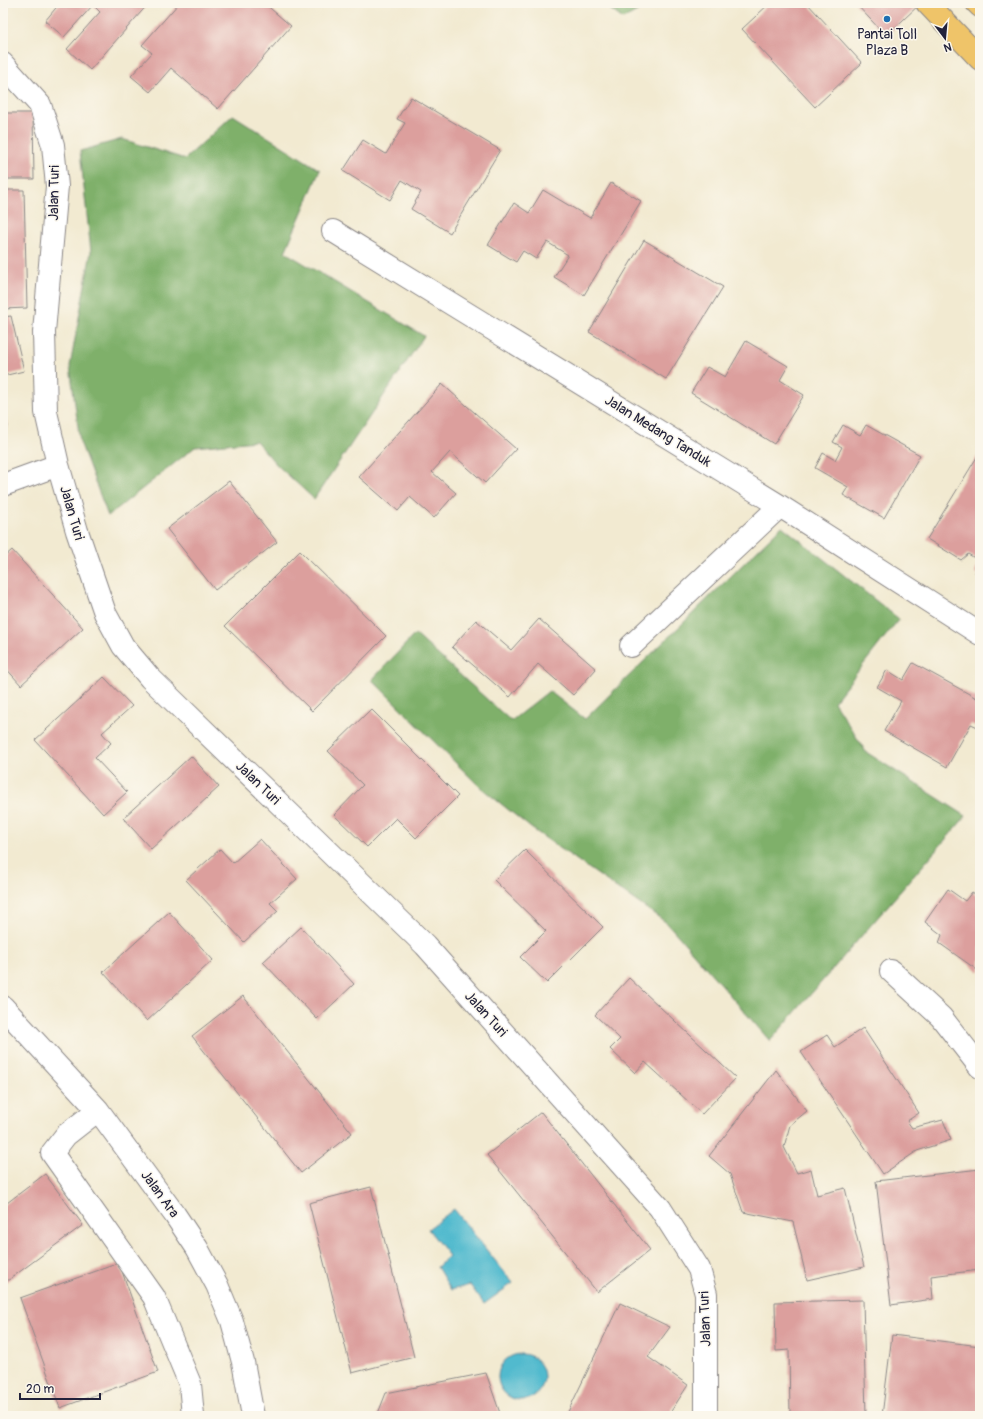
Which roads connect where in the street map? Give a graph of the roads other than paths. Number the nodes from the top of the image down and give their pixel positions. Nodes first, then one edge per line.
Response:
1 (926, 3) edge
2 (977, 3) edge
3 (980, 6) edge
4 (980, 59) edge
5 (3, 64) edge
6 (333, 231) dead end
7 (58, 465) junction
8 (3, 485) edge
9 (780, 506) junction
10 (980, 634) edge
11 (631, 646) dead end
12 (891, 971) dead end
13 (3, 1007) edge
14 (980, 1067) edge
15 (98, 1110) junction
16 (193, 1416) edge
17 (253, 1416) edge
18 (706, 1416) edge

1 - 4 highway
2 - 3 highway
5 - 7 street, Jalan Turi
6 - 9 street, Jalan Medang Tanduk
7 - 8 street
7 - 18 street, Jalan Turi
9 - 10 street, Jalan Medang Tanduk
9 - 11 street
12 - 14 street
13 - 15 street, Jalan Ara
15 - 16 street
15 - 17 street, Jalan Ara

